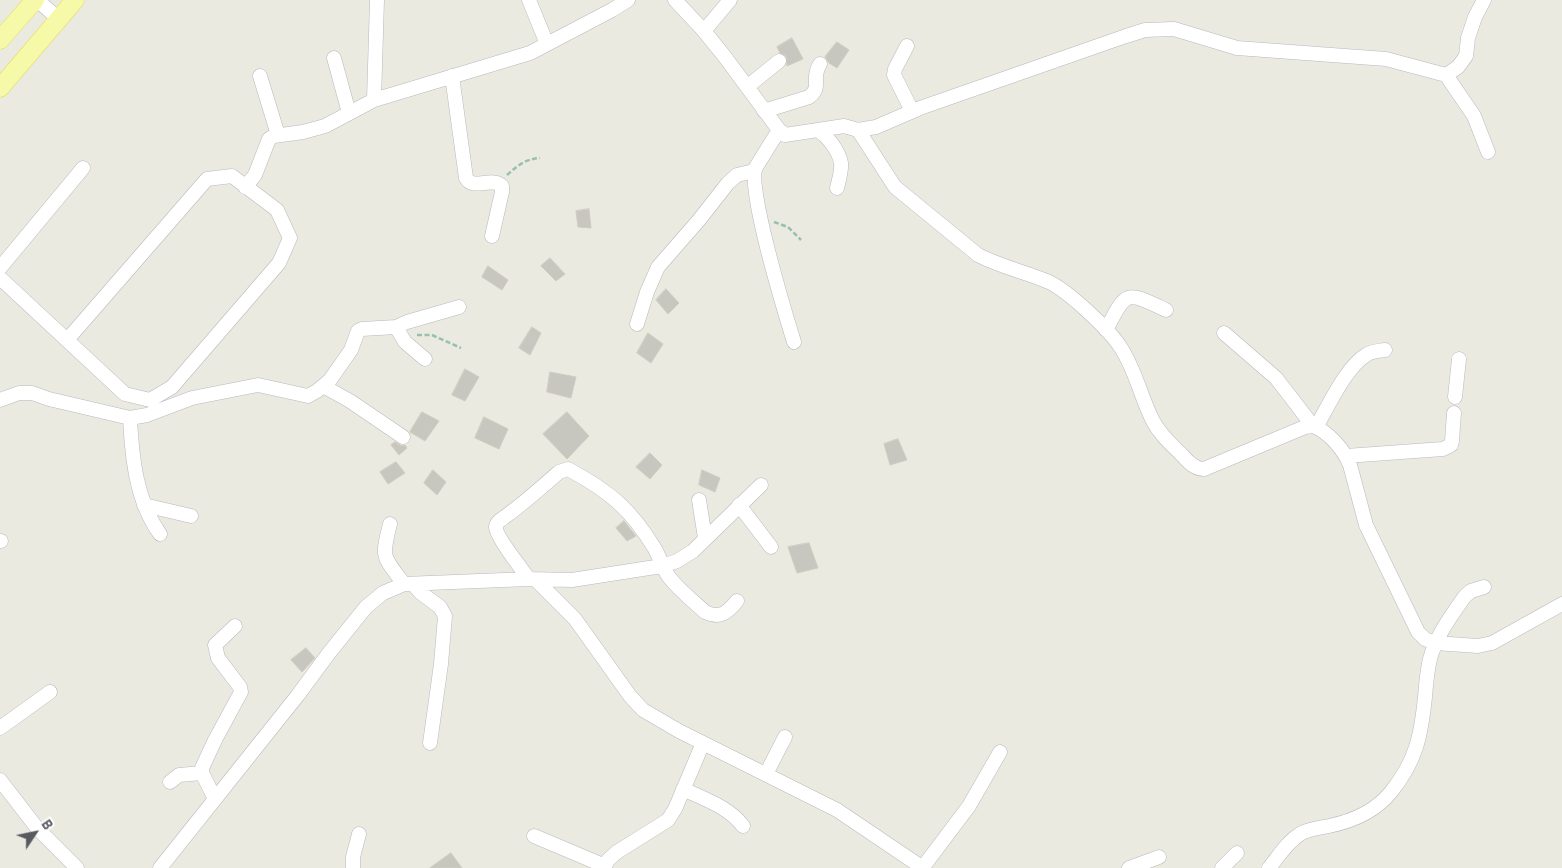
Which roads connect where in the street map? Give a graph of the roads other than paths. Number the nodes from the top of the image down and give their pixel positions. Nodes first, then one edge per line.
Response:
1 (36, 0) edge
2 (75, 0) edge
3 (377, 0) edge
4 (529, 0) edge
5 (628, 0) edge
6 (676, 0) edge
7 (730, 0) edge
8 (1484, 0) edge
9 (58, 19) junction
10 (704, 31) junction
11 (0, 40) edge
12 (547, 44) junction
13 (907, 46) dead end
14 (334, 58) dead end
15 (779, 61) dead end
16 (820, 64) dead end
17 (1446, 75) junction
18 (260, 76) dead end
19 (452, 76) junction
20 (747, 87) junction
21 (0, 88) edge
22 (374, 100) junction
23 (764, 111) junction
24 (912, 111) junction
25 (349, 113) junction
26 (779, 130) junction
27 (817, 130) junction
28 (858, 130) junction
29 (278, 135) junction
30 (1488, 152) dead end
31 (83, 168) dead end
32 (754, 170) junction
33 (245, 187) junction
34 (838, 188) dead end
35 (492, 236) dead end
36 (0, 268) edge
37 (0, 278) edge
38 (459, 307) dead end
39 (1166, 310) dead end
40 (637, 324) dead end
41 (1106, 330) junction
42 (398, 332) junction
43 (1224, 332) dead end
44 (67, 340) junction
45 (794, 342) dead end
46 (1385, 350) dead end
47 (425, 359) dead end
48 (1459, 359) dead end
49 (323, 386) junction
50 (1455, 398) dead end
51 (0, 400) edge
52 (1454, 413) dead end
53 (130, 418) junction
54 (1315, 427) junction
55 (403, 437) dead end
56 (1346, 456) junction
57 (761, 485) dead end
58 (699, 500) dead end
59 (144, 505) junction
60 (739, 505) junction
61 (191, 516) dead end
62 (390, 524) dead end
63 (160, 534) dead end
64 (705, 538) junction
65 (771, 547) dead end
66 (662, 566) junction
67 (533, 579) junction
68 (409, 584) junction
69 (1484, 587) dead end
70 (737, 601) dead end
71 (1562, 604) edge
72 (235, 626) dead end
73 (1435, 643) junction
74 (50, 692) dead end
75 (0, 728) edge
76 (785, 737) dead end
77 (430, 743) dead end
78 (703, 743) junction
79 (1000, 752) dead end
80 (202, 773) junction
81 (766, 774) junction
82 (0, 780) edge
83 (170, 782) dead end
84 (683, 789) junction
85 (215, 799) junction
86 (742, 826) dead end
87 (358, 834) dead end
88 (534, 836) dead end
89 (1237, 853) dead end
90 (1159, 857) dead end
91 (605, 867) edge
92 (77, 868) edge
93 (160, 868) edge
94 (354, 868) edge
95 (923, 868) edge
96 (1129, 868) edge
97 (1222, 868) edge
98 (1269, 868) edge

1 - 9 street
1 - 11 main road
2 - 9 main road
3 - 22 street
4 - 12 street
5 - 12 street
6 - 10 street
7 - 10 street
8 - 17 street
9 - 21 main road
10 - 20 street
12 - 19 street
13 - 24 street
14 - 25 street
15 - 20 street
16 - 23 street
17 - 24 street
17 - 30 street
18 - 29 street
19 - 22 street
19 - 35 street
20 - 23 street
22 - 25 street
23 - 26 street
24 - 28 street
25 - 29 street
26 - 27 street
26 - 32 street
27 - 28 street
27 - 34 street
28 - 41 street
29 - 33 street
31 - 36 street
32 - 40 street
32 - 45 street
33 - 44 street
33 - 44 street
37 - 44 street
38 - 42 street
39 - 41 street
41 - 54 street
42 - 47 street
42 - 49 street
43 - 54 street
46 - 54 street
48 - 50 street
49 - 53 street
49 - 55 street
51 - 53 street
52 - 56 street
53 - 59 street
54 - 56 street
56 - 73 street
57 - 60 street
58 - 64 street
59 - 61 street
59 - 63 street
60 - 64 street
60 - 65 street
62 - 68 street
64 - 66 street
66 - 67 street
66 - 67 street
66 - 70 street
67 - 68 street
67 - 78 street
68 - 77 street
68 - 85 street
69 - 73 street
71 - 73 street
72 - 80 street
73 - 98 street
74 - 75 street
76 - 81 street
78 - 81 street
78 - 84 street
79 - 95 street
80 - 83 street
80 - 85 street
81 - 95 street
82 - 92 street
84 - 86 street
84 - 91 street
85 - 93 street
87 - 94 street
88 - 91 street
89 - 97 street
90 - 96 street

